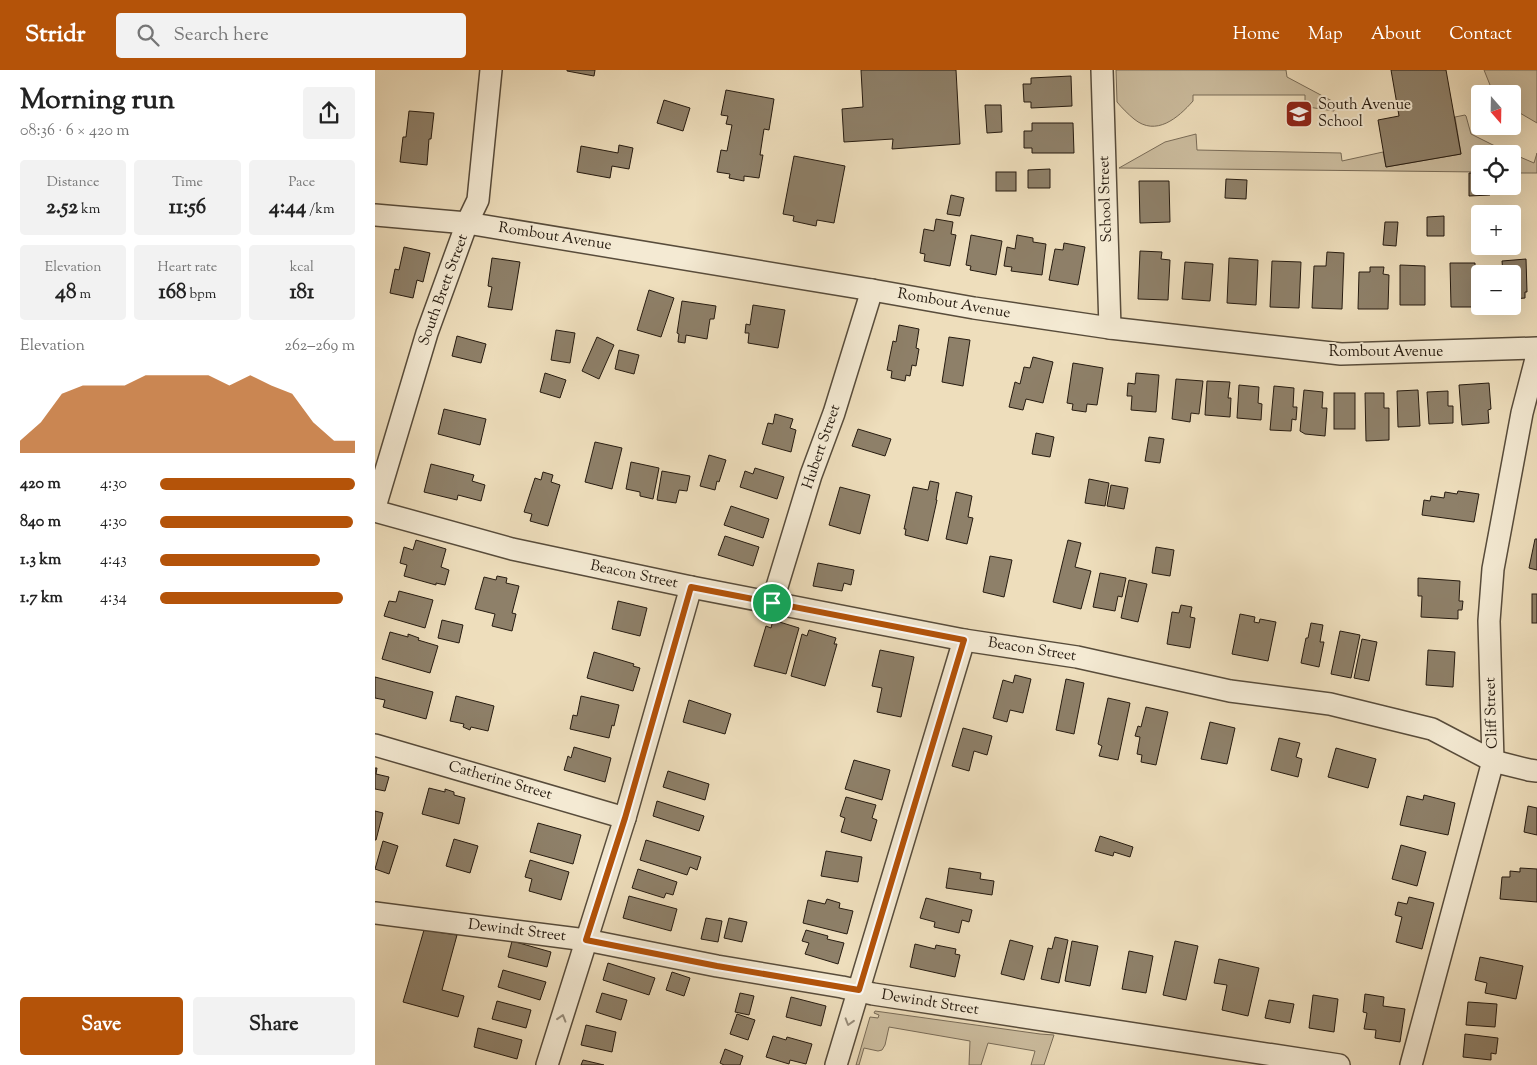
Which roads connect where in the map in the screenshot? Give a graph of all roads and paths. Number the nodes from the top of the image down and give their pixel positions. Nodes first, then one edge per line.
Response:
1 (491, 70) edge
2 (1102, 70) edge
3 (375, 215) edge
4 (467, 223) junction
5 (872, 290) junction
6 (1110, 328) junction
7 (1537, 348) edge
8 (1537, 355) edge
9 (375, 506) edge
10 (375, 511) edge
11 (691, 587) junction
12 (772, 603) junction
13 (964, 640) junction
14 (375, 745) edge
15 (1493, 761) junction
16 (1537, 771) edge
17 (625, 818) junction
18 (375, 913) edge
19 (586, 940) junction
20 (859, 990) junction
21 (547, 1065) edge
22 (836, 1065) edge
23 (1339, 1065) edge
24 (1411, 1065) edge

1 - 4 street, South Brett Street
2 - 6 street, School Street
3 - 4 street, Rombout Avenue
4 - 5 street, Rombout Avenue
4 - 9 street, South Brett Street
5 - 6 street, Rombout Avenue
5 - 12 street, Hubert Street
6 - 7 street, Rombout Avenue
8 - 15 street, Cliff Street
10 - 11 street, Beacon Street
11 - 12 street, Beacon Street
11 - 17 street
12 - 13 street, Beacon Street
13 - 15 street, Beacon Street
13 - 20 street
14 - 17 street, Catherine Street
15 - 16 street, Beacon Street
15 - 24 street, Cliff Street
17 - 19 street
18 - 19 street, Dewindt Street
19 - 20 street, Dewindt Street
21 -> 19 street
20 -> 22 street
20 - 23 street, Dewindt Street

